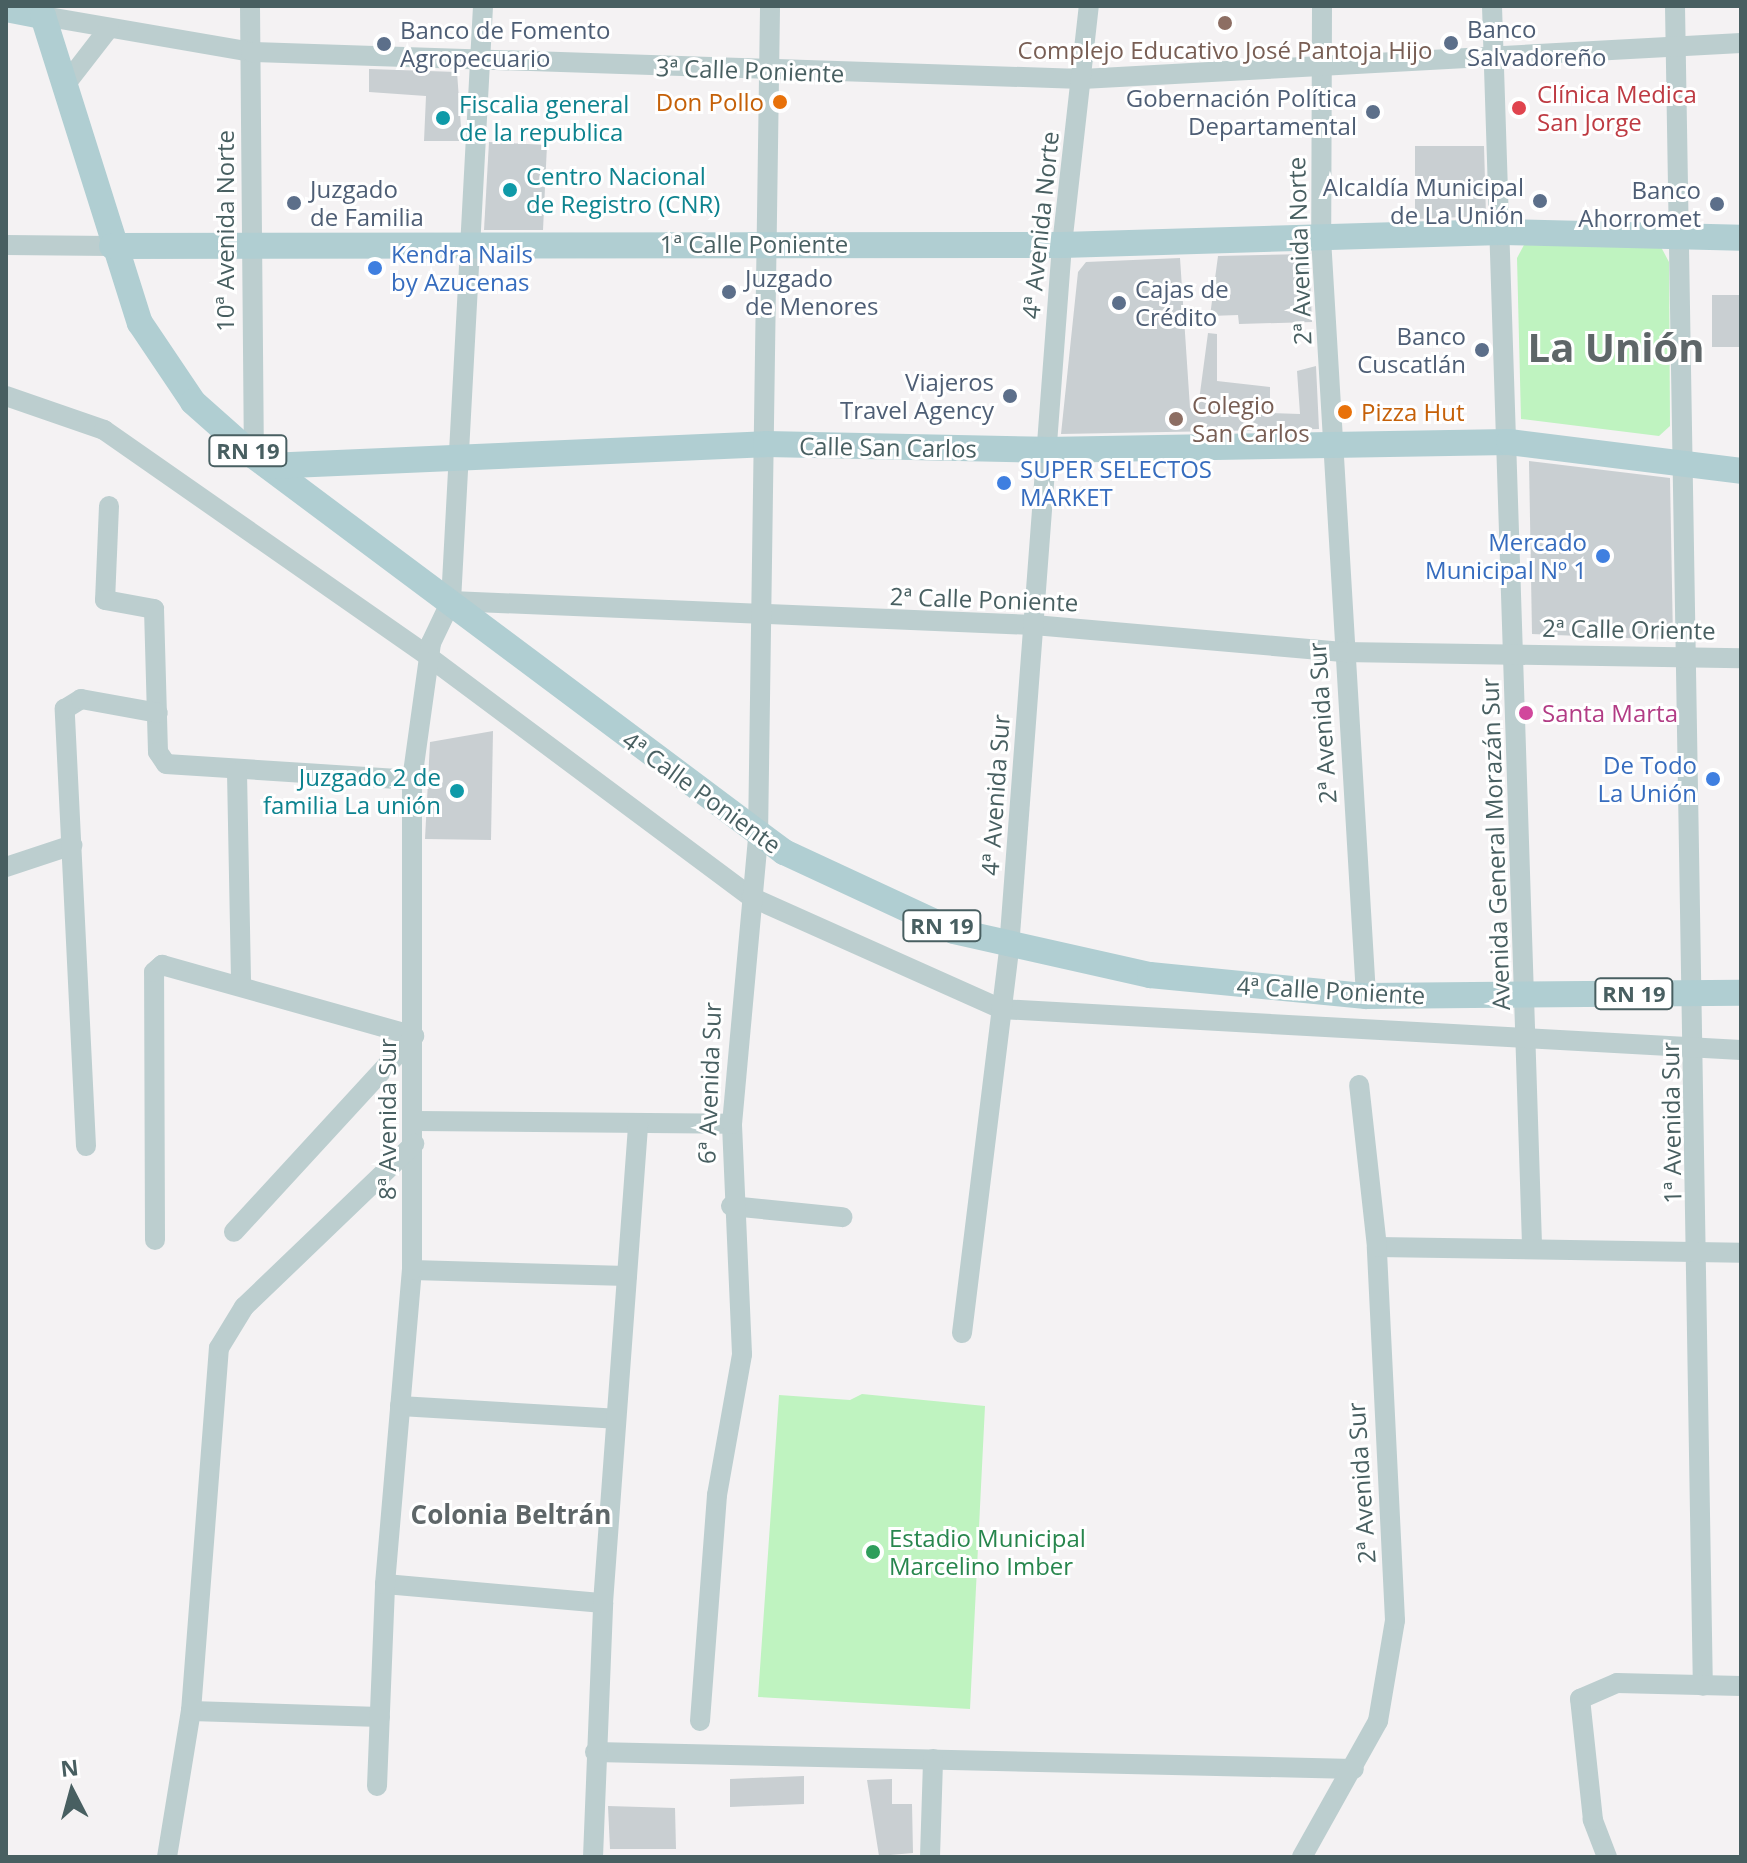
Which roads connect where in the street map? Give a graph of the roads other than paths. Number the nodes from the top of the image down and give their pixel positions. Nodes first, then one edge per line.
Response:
1 (250, 6) edge
2 (483, 6) edge
3 (770, 6) edge
4 (1089, 6) edge
5 (1322, 6) edge
6 (1492, 6) edge
7 (1675, 6) edge
8 (6, 9) edge
9 (38, 12) edge
10 (109, 28) junction
11 (1741, 43) edge
12 (1678, 48) junction
13 (251, 52) junction
14 (479, 62) junction
15 (1497, 62) junction
16 (1322, 69) junction
17 (770, 70) junction
18 (1082, 79) junction
19 (65, 85) junction
20 (1502, 232) junction
21 (1684, 237) junction
22 (1321, 238) junction
23 (1741, 238) edge
24 (251, 243) junction
25 (467, 244) junction
26 (768, 244) junction
27 (6, 245) edge
28 (1062, 245) junction
29 (112, 246) junction
30 (6, 396) edge
31 (1509, 442) junction
32 (766, 444) junction
33 (1333, 446) junction
34 (1045, 450) junction
35 (453, 457) junction
36 (261, 461) junction
37 (1683, 463) junction
38 (1741, 471) edge
39 (109, 506) dead end
40 (451, 601) junction
41 (763, 618) junction
42 (1034, 625) junction
43 (1343, 652) junction
44 (1515, 652) junction
45 (1691, 656) junction
46 (429, 657) junction
47 (1741, 658) edge
48 (158, 713) junction
49 (237, 772) junction
50 (412, 780) junction
51 (758, 837) junction
52 (72, 845) junction
53 (6, 867) edge
54 (751, 897) junction
55 (1009, 948) junction
56 (241, 982) junction
57 (1741, 993) edge
58 (1526, 994) junction
59 (1695, 994) junction
60 (1366, 996) junction
61 (1001, 1009) junction
62 (414, 1036) junction
63 (1527, 1039) junction
64 (1696, 1048) junction
65 (1741, 1050) edge
66 (1359, 1085) dead end
67 (416, 1121) junction
68 (732, 1124) junction
69 (638, 1125) junction
70 (414, 1144) junction
71 (86, 1146) dead end
72 (731, 1206) junction
73 (842, 1217) dead end
74 (234, 1232) dead end
75 (155, 1240) dead end
76 (1532, 1244) junction
77 (1377, 1247) junction
78 (1698, 1251) junction
79 (1741, 1253) edge
80 (412, 1270) junction
81 (627, 1276) junction
82 (962, 1333) dead end
83 (400, 1406) junction
84 (616, 1419) junction
85 (385, 1584) junction
86 (603, 1603) junction
87 (1703, 1686) junction
88 (1741, 1686) edge
89 (191, 1711) junction
90 (380, 1717) junction
91 (700, 1721) dead end
92 (595, 1752) junction
93 (933, 1759) junction
94 (1354, 1769) junction
95 (377, 1786) dead end
96 (167, 1857) edge
97 (593, 1857) edge
98 (930, 1857) edge
99 (1302, 1857) edge
100 (1607, 1857) edge

1 - 13 street, 10ª Avenida Norte
2 - 14 street, 8ª Avenida Sur
3 - 17 street, 6ª Avenida Sur
4 - 18 street, 4ª Avenida Norte
5 - 16 street, 2ª Avenida Norte
6 - 15 street, Avenida General Morazán Sur
7 - 12 street, 1ª Avenida Sur
8 - 9 main road, 3ª Calle Poniente
9 - 10 street, 3ª Calle Poniente
9 - 19 main road, RN 19
10 - 13 street, 3ª Calle Poniente
10 - 19 street
11 - 12 street, 3ª Calle Poniente
12 - 15 street, 3ª Calle Poniente
12 - 21 street, 1ª Avenida Sur
13 - 14 street, 3ª Calle Poniente
13 - 24 street, 10ª Avenida Norte
14 - 17 street, 3ª Calle Poniente
14 - 25 street, 8ª Avenida Sur
15 - 16 street, 3ª Calle Poniente
15 - 20 street, Avenida General Morazán Sur
16 - 18 street, 3ª Calle Poniente
16 - 22 street, 2ª Avenida Norte
17 - 18 street, 3ª Calle Poniente
17 - 26 street, 6ª Avenida Sur
18 - 28 street, 4ª Avenida Norte
19 - 29 main road, RN 19
20 - 21 main road, 1ª Calle Poniente
20 - 22 main road, 1ª Calle Poniente
20 - 31 street, Avenida General Morazán Sur
21 - 23 main road, 1ª Calle Poniente
21 - 37 street, 1ª Avenida Sur
22 - 28 main road, 1ª Calle Poniente
22 - 33 street, 2ª Avenida Norte
24 - 25 main road, 1ª Calle Poniente
24 - 29 main road, 1ª Calle Poniente
24 - 36 street, 10ª Avenida Norte
25 - 26 main road, 1ª Calle Poniente
25 - 35 street, 8ª Avenida Sur
26 - 28 main road, 1ª Calle Poniente
26 - 32 street, 6ª Avenida Sur
27 - 29 street, 1ª Calle Poniente
28 - 34 street, 4ª Avenida Norte
29 - 36 main road, 4ª Calle Poniente / RN 19
30 - 46 street
31 - 33 main road, Calle San Carlos
31 - 37 main road, Calle San Carlos
31 - 44 street, Avenida General Morazán Sur
32 - 34 main road, Calle San Carlos
32 - 35 main road, Calle San Carlos
32 - 41 street, 6ª Avenida Sur
33 - 34 main road, Calle San Carlos
33 - 43 street, 2ª Avenida Sur
34 - 42 street, 4ª Avenida Sur
35 - 36 main road, Calle San Carlos
35 - 40 street, 8ª Avenida Sur
36 - 40 main road, 4ª Calle Poniente / RN 19
37 - 38 main road, Calle San Carlos
37 - 45 street, 1ª Avenida Sur
39 - 48 street
40 - 41 street, 2ª Calle Poniente
40 - 46 street, 8ª Avenida Sur
40 - 51 main road, 4ª Calle Poniente / RN 19
41 - 42 street, 2ª Calle Poniente
41 - 51 street, 6ª Avenida Sur
42 - 43 street, 2ª Calle Poniente
42 - 55 street, 4ª Avenida Sur
43 - 44 street, 2ª Calle Poniente
43 - 60 street, 2ª Avenida Sur
44 - 45 street, 2ª Calle Oriente
44 - 58 street, Avenida General Morazán Sur
45 - 47 street, 2ª Calle Oriente
45 - 59 street, 1ª Avenida Sur
46 - 50 street, 8ª Avenida Sur
46 - 54 street
48 - 49 street
48 - 52 street
49 - 50 street
49 - 56 street
50 - 62 street, 8ª Avenida Sur
51 - 54 street, 6ª Avenida Sur
51 - 55 main road, 4ª Calle Poniente / RN 19
52 - 53 street
52 - 71 street
54 - 61 street
54 - 68 street, 6ª Avenida Sur
55 - 60 main road, 4ª Calle Poniente / RN 19
55 - 61 street, 4ª Avenida Sur
56 - 62 street
56 - 75 street
57 - 59 main road, RN 19
58 - 59 main road, RN 19
58 - 60 main road, 4ª Calle Poniente / RN 19
58 - 63 street, Avenida General Morazán Sur
59 - 64 street, 1ª Avenida Sur
61 - 63 street
61 - 82 street, 4ª Avenida Sur
62 - 67 street, 8ª Avenida Sur
62 - 74 street
63 - 64 street
63 - 76 street, Avenida General Morazán Sur
64 - 65 street
64 - 78 street, 1ª Avenida Sur
66 - 77 street, 2ª Avenida Sur
67 - 69 street
67 - 70 street, 8ª Avenida Sur
68 - 69 street
68 - 72 street, 6ª Avenida Sur
69 - 81 street
70 - 80 street, 8ª Avenida Sur
70 - 89 street
72 - 73 street
72 - 91 street, 6ª Avenida Sur
76 - 77 street
76 - 78 street
77 - 94 street, 2ª Avenida Sur
78 - 79 street
78 - 87 street, 1ª Avenida Sur
80 - 81 street
80 - 83 street, 8ª Avenida Sur
81 - 84 street
83 - 84 street
83 - 85 street, 8ª Avenida Sur
84 - 86 street
85 - 86 street
85 - 90 street, 8ª Avenida Sur
86 - 92 street
87 - 88 street
87 - 100 street
89 - 90 street
89 - 96 street
90 - 95 street, 8ª Avenida Sur
92 - 93 street
92 - 97 street
93 - 94 street
93 - 98 street
94 - 99 street, 2ª Avenida Sur

